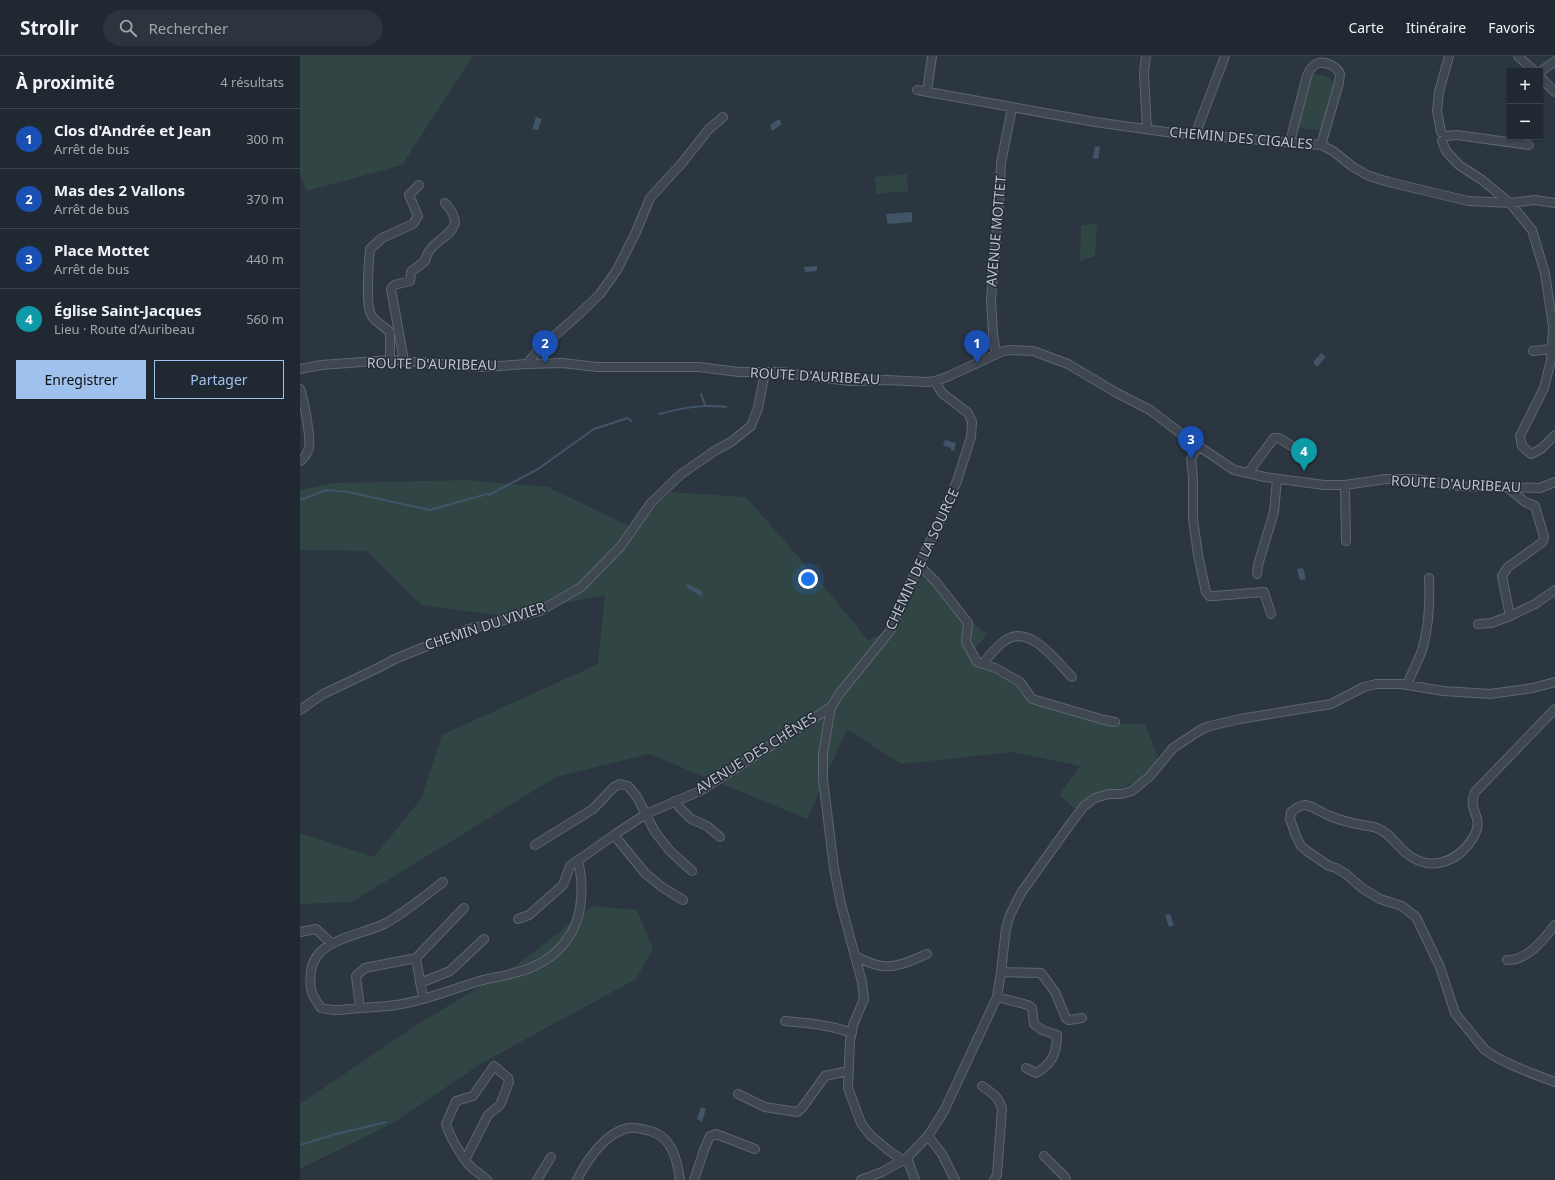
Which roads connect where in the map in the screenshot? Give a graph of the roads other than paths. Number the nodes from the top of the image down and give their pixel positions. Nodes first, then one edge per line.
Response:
1 (932, 56) edge
2 (1146, 56) edge
3 (1225, 56) edge
4 (1449, 56) edge
5 (1518, 56) edge
6 (1555, 61) edge
7 (1531, 68) edge
8 (1543, 70) edge
9 (1543, 80) edge
10 (917, 90) dead end
11 (927, 92) junction
12 (1555, 92) edge
13 (1012, 108) junction
14 (723, 117) dead end
15 (1147, 129) junction
16 (1195, 136) junction
17 (1443, 136) junction
18 (1290, 142) junction
19 (1321, 145) junction
20 (1529, 145) dead end
21 (419, 185) dead end
22 (1510, 202) junction
23 (445, 203) dead end
24 (1555, 203) edge
25 (1552, 349) junction
26 (1533, 351) dead end
27 (996, 354) junction
28 (390, 360) junction
29 (1553, 360) edge
30 (404, 361) junction
31 (527, 364) junction
32 (300, 369) edge
33 (766, 372) junction
34 (936, 381) junction
35 (300, 389) edge
36 (1555, 435) edge
37 (1198, 446) junction
38 (1298, 450) dead end
39 (300, 461) edge
40 (1248, 473) junction
41 (1277, 479) junction
42 (1555, 482) edge
43 (1344, 485) junction
44 (1508, 488) junction
45 (1346, 541) dead end
46 (919, 565) junction
47 (1257, 574) dead end
48 (1429, 578) dead end
49 (1555, 590) edge
50 (1271, 614) dead end
51 (1510, 616) junction
52 (1478, 624) dead end
53 (982, 664) junction
54 (1072, 677) dead end
55 (1555, 682) edge
56 (1407, 685) junction
57 (831, 706) junction
58 (1555, 709) edge
59 (300, 710) edge
60 (1115, 722) dead end
61 (675, 801) junction
62 (646, 814) junction
63 (614, 834) junction
64 (720, 837) dead end
65 (535, 845) dead end
66 (578, 860) junction
67 (692, 871) dead end
68 (443, 882) dead end
69 (682, 900) dead end
70 (464, 908) dead end
71 (518, 919) dead end
72 (1555, 925) edge
73 (300, 932) edge
74 (484, 939) dead end
75 (331, 943) junction
76 (927, 954) dead end
77 (855, 956) junction
78 (416, 958) junction
79 (1507, 960) dead end
80 (1002, 972) junction
81 (420, 983) junction
82 (997, 997) junction
83 (423, 998) junction
84 (360, 1008) junction
85 (1082, 1018) dead end
86 (785, 1021) dead end
87 (852, 1033) junction
88 (1026, 1068) dead end
89 (848, 1071) junction
90 (1555, 1082) edge
91 (982, 1086) dead end
92 (738, 1094) dead end
93 (928, 1136) junction
94 (755, 1149) dead end
95 (1044, 1156) dead end
96 (551, 1157) dead end
97 (906, 1159) junction
98 (466, 1160) junction
99 (487, 1180) edge
100 (537, 1180) edge
101 (577, 1180) edge
102 (680, 1180) edge
103 (694, 1180) edge
104 (861, 1180) edge
105 (915, 1180) edge
106 (955, 1180) edge
107 (994, 1180) edge
108 (1066, 1180) edge

1 - 11 street
2 - 15 street
3 - 16 street
4 - 17 street
5 - 7 street
6 - 8 street
9 - 12 street
10 - 11 street, CHEMIN DES CIGALES
11 - 13 street, CHEMIN DES CIGALES
13 - 15 street, CHEMIN DES CIGALES
13 - 27 street, AVENUE MOTTET
14 - 31 street
15 - 16 street, CHEMIN DES CIGALES
16 - 18 street, CHEMIN DES CIGALES
17 - 20 street
17 - 22 street
18 - 19 street, CHEMIN DES CIGALES
18 - 19 street
19 - 22 street, CHEMIN DES CIGALES
21 - 28 street
22 - 24 street, CHEMIN DES CIGALES
22 - 25 street
23 - 30 street
25 - 26 street
25 - 29 street
27 - 34 street, ROUTE D'AURIBEAU
27 - 37 street, ROUTE D'AURIBEAU
28 - 30 street, ROUTE D'AURIBEAU
28 - 32 street, ROUTE D'AURIBEAU
29 - 36 street
30 - 31 street, ROUTE D'AURIBEAU
31 - 33 street, ROUTE D'AURIBEAU
33 - 34 street, ROUTE D'AURIBEAU
33 - 59 street, CHEMIN DU VIVIER
34 - 46 street, CHEMIN DE LA SOURCE
35 - 39 street
37 - 40 street, ROUTE D'AURIBEAU
37 - 50 street
38 - 40 street
40 - 41 street, ROUTE D'AURIBEAU
41 - 43 street, ROUTE D'AURIBEAU
41 - 47 street
42 - 44 street, ROUTE D'AURIBEAU
43 - 44 street, ROUTE D'AURIBEAU
43 - 45 street
44 - 51 street
46 - 53 street
46 - 57 street, CHEMIN DE LA SOURCE
48 - 56 street
49 - 51 street
51 - 52 street
53 - 54 street
53 - 60 street
55 - 56 street
56 - 80 street
57 - 61 street, AVENUE DES CHÊNES
57 - 77 street, CHEMIN DE LA SOURCE
58 - 90 street
61 - 62 street, AVENUE DES CHÊNES
61 - 64 street
62 - 63 street, AVENUE DES CHÊNES
62 - 65 street
62 - 67 street
63 - 66 street, AVENUE DES CHÊNES
63 - 69 street
66 - 71 street, AVENUE DES CHÊNES
66 - 83 street
68 - 75 street
70 - 78 street
72 - 79 street
73 - 75 street
74 - 81 street
75 - 84 street
76 - 77 street
77 - 87 street, CHEMIN DE LA SOURCE
78 - 81 street
78 - 84 street
80 - 82 street
80 - 85 street
81 - 83 street
82 - 88 street
82 - 93 street
83 - 84 street
86 - 87 street
87 - 89 street, CHEMIN DE LA SOURCE
89 - 92 street
89 - 97 street, CHEMIN DE LA SOURCE
91 - 107 street
93 - 97 street
93 - 106 street
94 - 103 street
95 - 108 street
96 - 100 street
97 - 104 street
97 - 105 street
98 - 98 street
98 - 99 street
101 - 102 street

